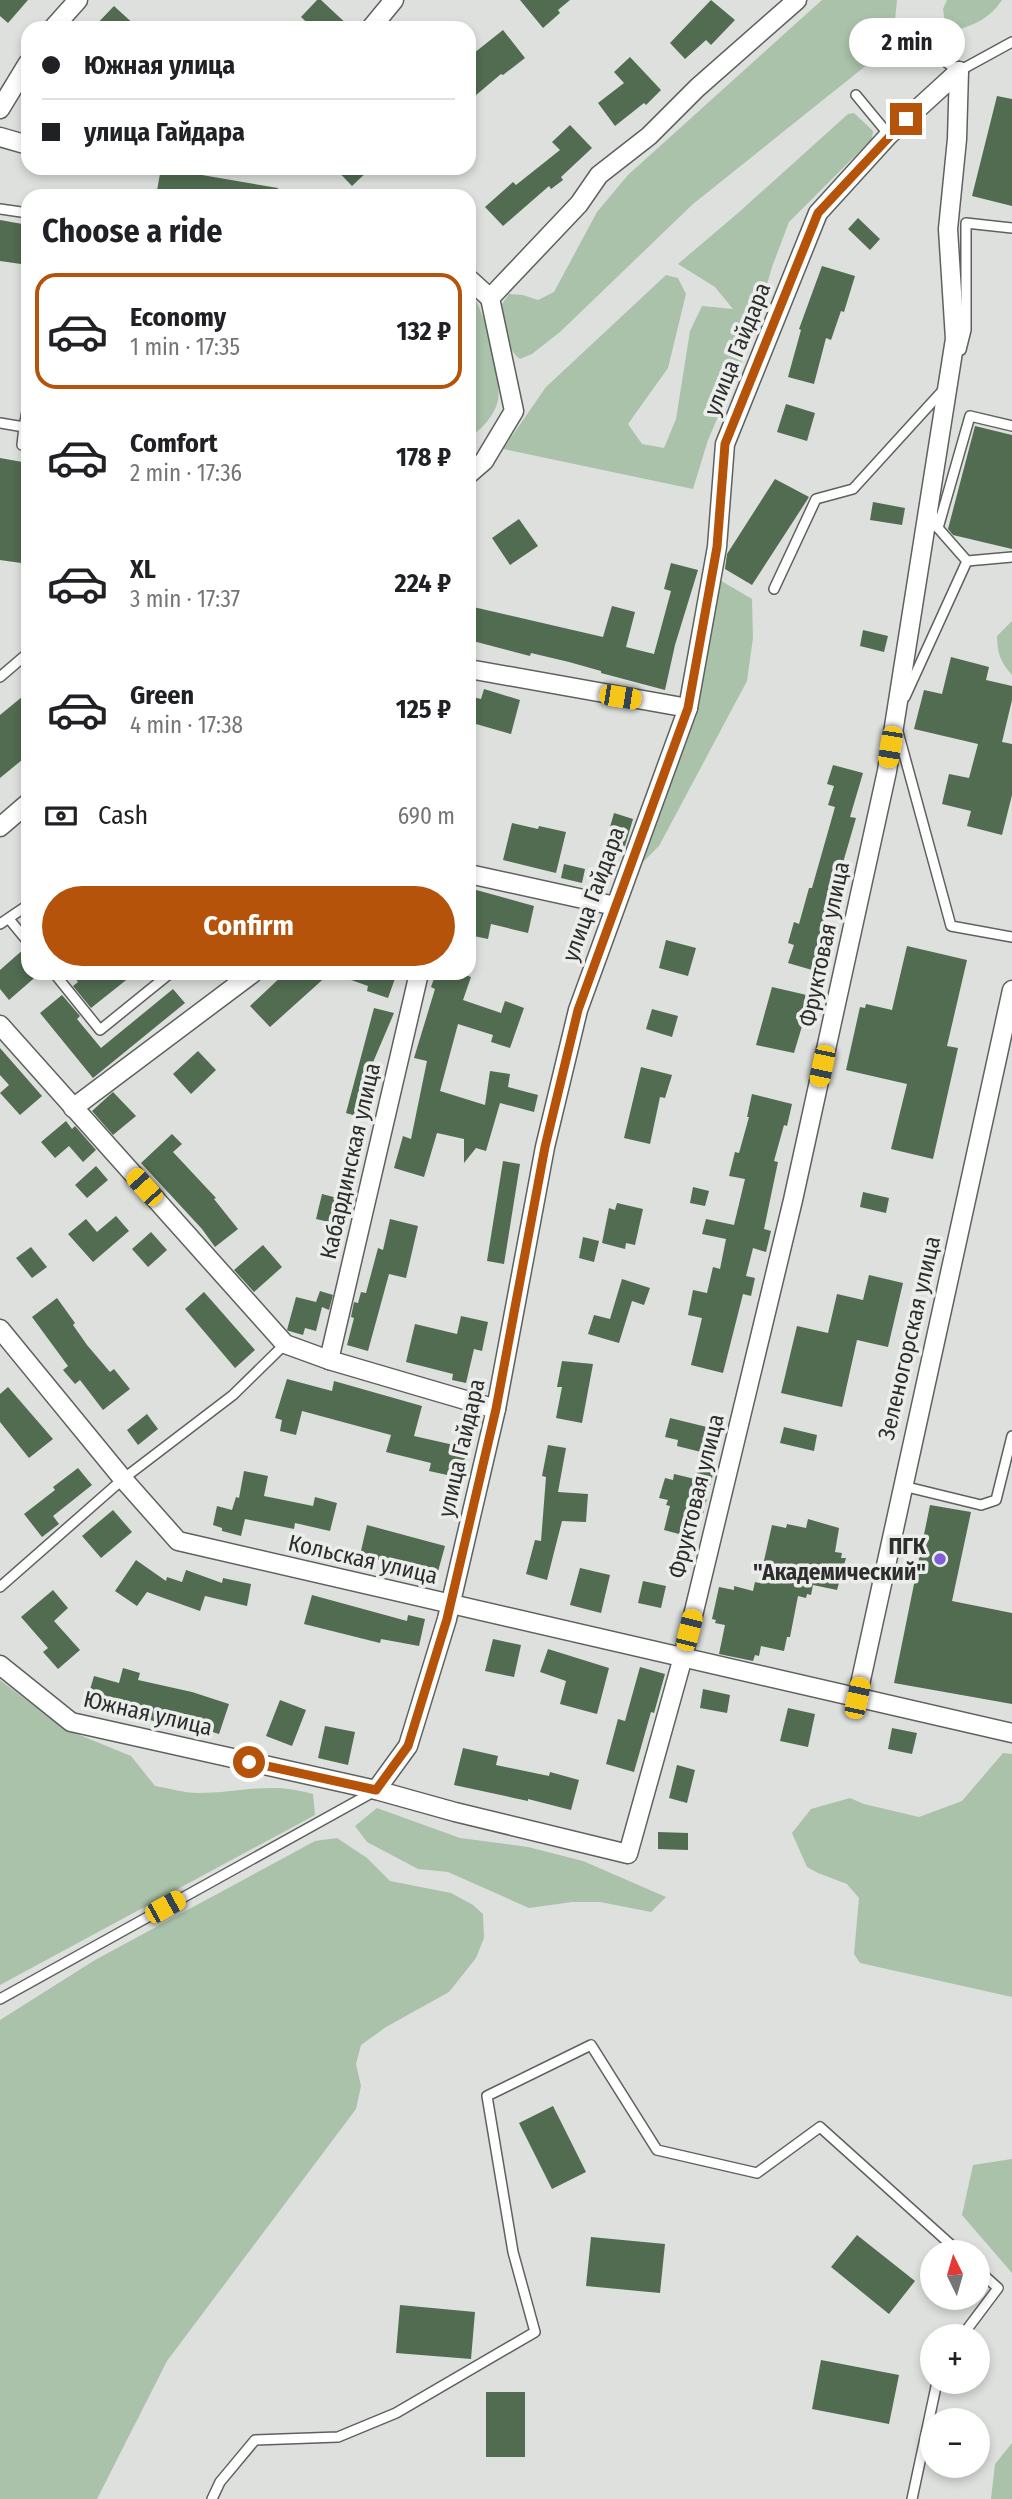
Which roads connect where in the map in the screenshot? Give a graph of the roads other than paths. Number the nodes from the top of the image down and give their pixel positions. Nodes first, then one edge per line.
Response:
1 (78, 0) edge
2 (394, 0) edge
3 (797, 0) edge
4 (59, 21) edge
5 (377, 21) edge
6 (1012, 42) edge
7 (918, 43) dead end
8 (959, 71) junction
9 (21, 74) edge
10 (856, 95) dead end
11 (0, 109) edge
12 (889, 135) junction
13 (0, 136) edge
14 (21, 143) edge
15 (0, 209) edge
16 (21, 213) edge
17 (1012, 228) edge
18 (476, 285) edge
19 (490, 298) junction
20 (948, 384) junction
21 (0, 423) edge
22 (21, 426) edge
23 (1012, 426) edge
24 (476, 468) edge
25 (929, 505) junction
26 (938, 528) junction
27 (1012, 558) edge
28 (967, 561) junction
29 (774, 589) dead end
30 (21, 659) edge
31 (476, 670) edge
32 (0, 677) edge
33 (688, 708) junction
34 (894, 722) junction
35 (21, 809) edge
36 (0, 827) edge
37 (476, 876) edge
38 (615, 906) junction
39 (21, 910) edge
40 (9, 919) junction
41 (0, 924) edge
42 (21, 934) edge
43 (1012, 937) edge
44 (60, 980) edge
45 (162, 980) edge
46 (244, 980) edge
47 (417, 980) edge
48 (1012, 990) edge
49 (0, 1024) edge
50 (73, 1108) junction
51 (0, 1329) edge
52 (285, 1344) junction
53 (329, 1360) junction
54 (496, 1409) junction
55 (1012, 1436) edge
56 (124, 1479) junction
57 (902, 1485) junction
58 (0, 1587) edge
59 (450, 1605) junction
60 (683, 1657) junction
61 (0, 1665) edge
62 (857, 1698) junction
63 (1012, 1733) edge
64 (376, 1790) junction
65 (628, 1854) joint
66 (0, 1999) edge
67 (946, 2240) edge
68 (990, 2280) edge
69 (990, 2298) edge
70 (934, 2394) edge
71 (212, 2499) edge
72 (912, 2499) edge

1 - 4 street
2 - 5 street
3 - 19 street
6 - 8 lane
7 - 8 lane
8 - 12 street, улица Гайдара
8 - 20 street, Фруктовая улица
9 - 11 street
10 - 12 lane
12 - 33 street, улица Гайдара
13 - 14 street
15 - 16 lane
17 - 25 lane
18 - 19 street
19 - 24 street
20 - 25 street, Фруктовая улица
20 - 29 lane
21 - 22 lane
23 - 26 lane
25 - 26 lane
25 - 34 street, Фруктовая улица
26 - 28 lane
27 - 28 lane
28 - 34 lane
30 - 32 lane
31 - 33 street
33 - 38 street, улица Гайдара
34 - 43 lane
34 - 60 street, Фруктовая улица
35 - 36 street
37 - 38 street
38 - 54 street, улица Гайдара
39 - 40 lane
40 - 41 lane
40 - 42 lane
44 - 45 lane
46 - 50 street
47 - 53 street, Кабардинская улица
48 - 57 street, Зеленогорская улица
49 - 50 street
50 - 52 street
51 - 56 street, Кольская улица
52 - 53 street
52 - 56 lane
53 - 54 street
54 - 59 street, улица Гайдара
55 - 57 lane
56 - 58 lane
56 - 59 street, Кольская улица
57 - 62 street, Зеленогорская улица
59 - 60 street, Кольская улица
59 - 64 street, улица Гайдара
60 - 62 street, Кольская улица
60 - 65 street, Фруктовая улица
61 - 64 street, Южная улица
62 - 63 street, Кольская улица
64 - 65 street, Южная улица
64 - 66 lane
67 - 71 lane
68 - 69 lane
70 - 72 lane

